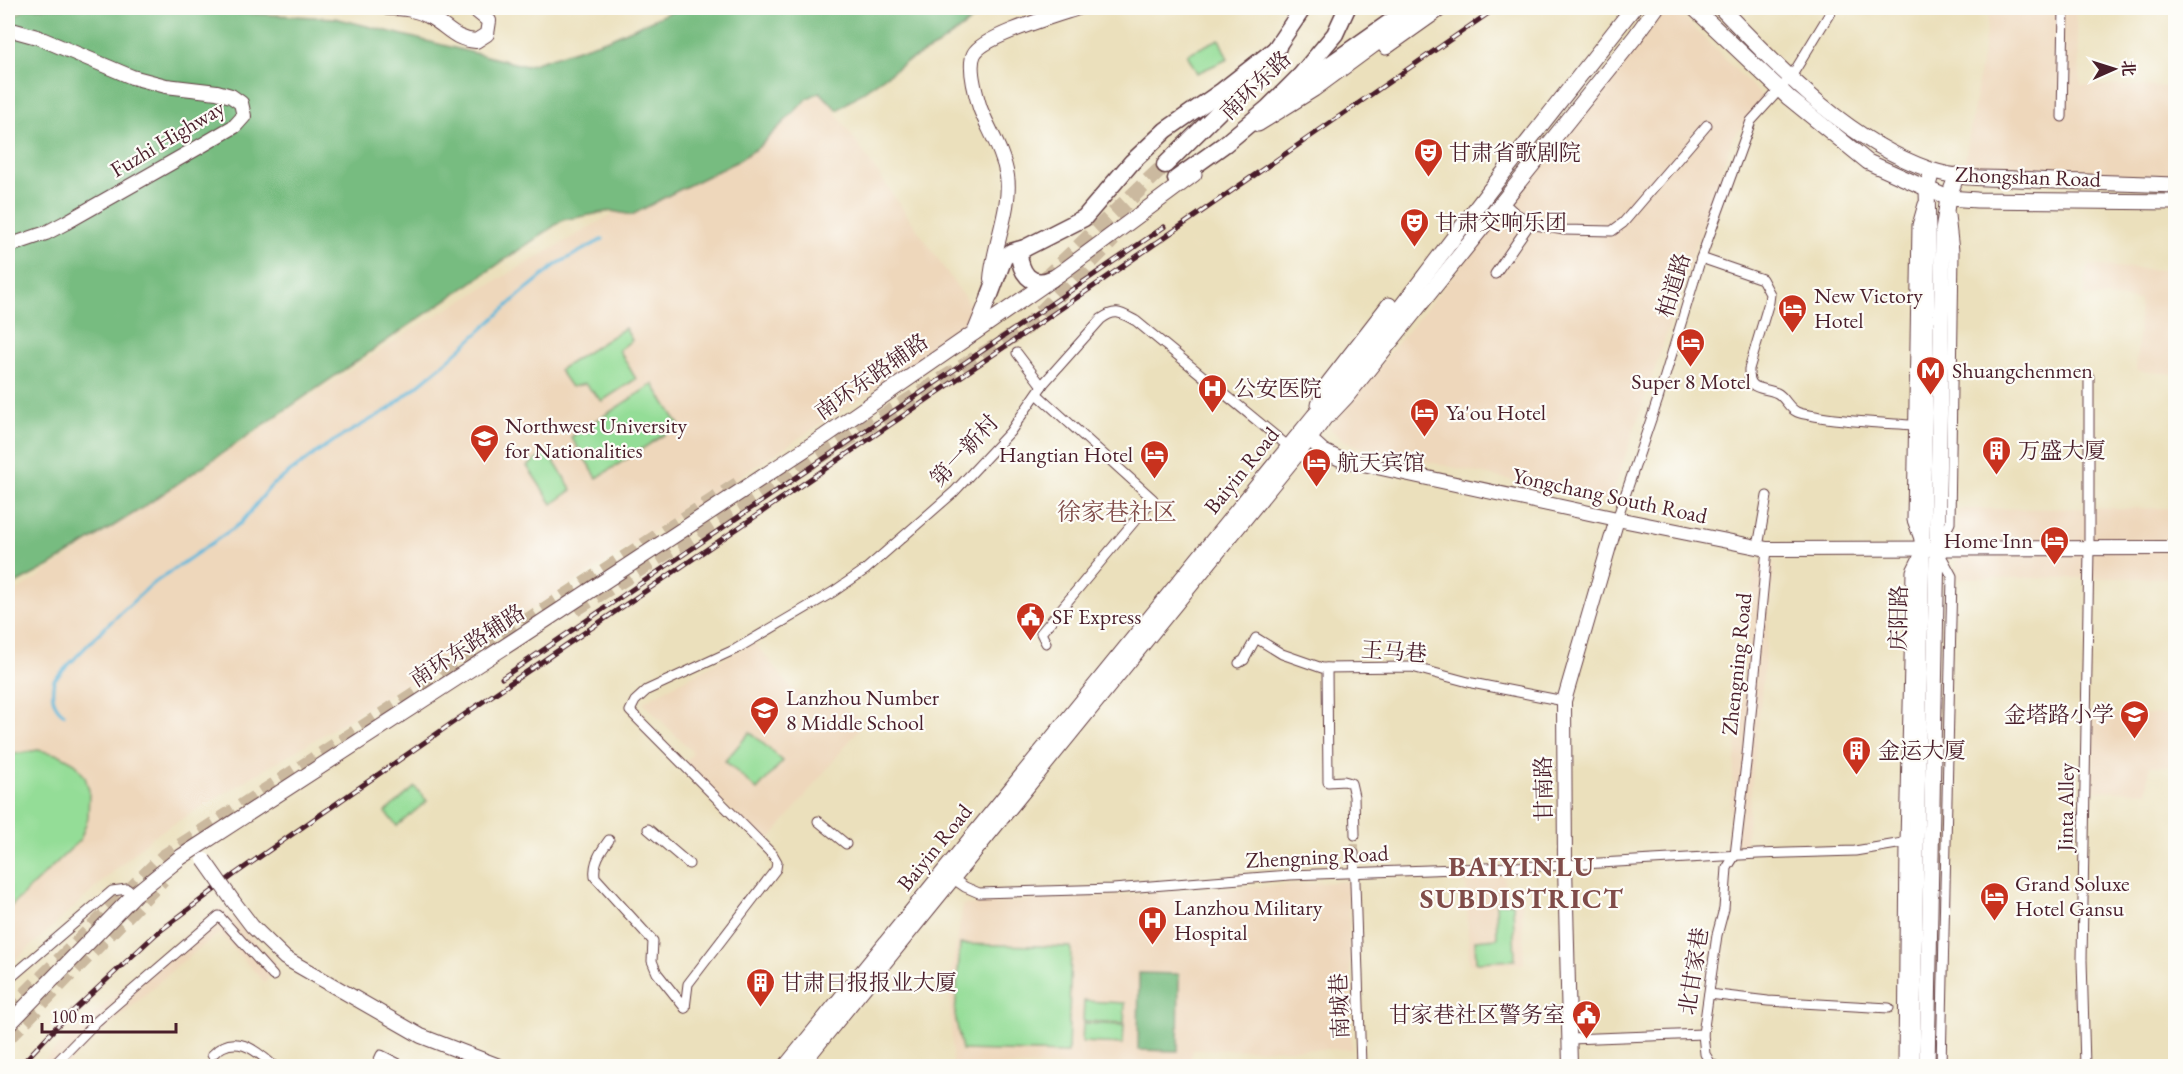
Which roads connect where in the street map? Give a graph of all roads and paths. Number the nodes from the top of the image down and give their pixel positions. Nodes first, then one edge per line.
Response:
1 (388, 8) edge
2 (473, 8) edge
3 (1078, 8) edge
4 (1303, 8) edge
5 (1347, 8) edge
6 (1410, 8) edge
7 (1424, 8) edge
8 (1441, 8) edge
9 (1622, 8) edge
10 (1633, 8) edge
11 (1645, 8) edge
12 (1656, 8) edge
13 (1694, 8) edge
14 (1721, 8) edge
15 (1833, 8) edge
16 (2064, 8) edge
17 (8, 30) edge
18 (1278, 47) junction
19 (1791, 76) junction
20 (1780, 88) junction
21 (1314, 89) junction
22 (1268, 108) junction
23 (2062, 117) dead end
24 (1707, 125) dead end
25 (1165, 165) tunnel mouth
26 (1932, 171) junction
27 (1957, 175) junction
28 (1176, 179) tunnel mouth
29 (2175, 185) edge
30 (1927, 189) junction
31 (1948, 198) junction
32 (1503, 202) junction
33 (2175, 202) edge
34 (1531, 222) junction
35 (8, 246) edge
36 (1025, 248) junction
37 (1701, 258) junction
38 (1495, 274) dead end
39 (1051, 279) junction
40 (990, 295) junction
41 (975, 332) junction
42 (1017, 352) dead end
43 (2090, 377) dead end
44 (1342, 389) junction
45 (1039, 390) junction
46 (1318, 419) junction
47 (1913, 425) junction
48 (1306, 435) junction
49 (1289, 447) junction
50 (1767, 496) dead end
51 (1617, 519) junction
52 (1763, 548) junction
53 (1929, 548) junction
54 (2175, 548) edge
55 (2090, 549) junction
56 (1046, 643) dead end
57 (1239, 663) dead end
58 (1327, 668) junction
59 (1564, 701) junction
60 (818, 821) dead end
61 (648, 829) dead end
62 (1355, 835) tunnel mouth
63 (609, 840) dead end
64 (1910, 842) junction
65 (846, 844) dead end
66 (1354, 853) tunnel mouth
67 (200, 854) junction
68 (1735, 855) junction
69 (689, 864) dead end
70 (1565, 865) junction
71 (1354, 873) junction
72 (947, 874) junction
73 (134, 895) junction
74 (273, 976) dead end
75 (8, 980) edge
76 (1709, 994) junction
77 (1889, 1008) dead end
78 (8, 1025) edge
79 (1703, 1034) junction
80 (1570, 1039) junction
81 (212, 1055) dead end
82 (53, 1066) edge
83 (274, 1066) edge
84 (376, 1066) edge
85 (404, 1066) edge
86 (499, 1066) edge
87 (786, 1066) edge
88 (800, 1066) edge
89 (1361, 1066) edge
90 (1570, 1066) edge
91 (1716, 1066) edge
92 (1903, 1066) edge
93 (1912, 1066) edge
94 (1927, 1066) edge
95 (1941, 1066) edge
96 (2085, 1066) edge

1 - 2 street
3 - 40 street
4 - 18 highway, 南环东路
5 - 22 highway, 南环东路
6 - 22 highway
7 - 21 main road
8 - 21 main road
9 - 46 main road
10 - 44 main road, Baiyin Road
11 - 44 main road, Baiyin Road
12 - 32 main road
13 - 20 main road, Zhongshan Road
14 - 19 main road, Zhongshan Road
15 - 19 street, 柏道路
16 - 23 street
17 - 35 street, Fuzhi Highway
18 - 25 highway, 南环东路
18 - 36 highway
19 - 20 street, 柏道路
19 - 26 main road, Zhongshan Road
20 - 30 main road, Zhongshan Road
20 - 37 street, 柏道路
21 - 39 main road, 南环东路辅路
22 - 28 highway, 南环东路
24 - 34 street
26 - 27 main road, Zhongshan Road
26 - 30 main road, 庆阳路
27 - 29 main road, Zhongshan Road
27 - 31 main road, 庆阳路
30 - 31 main road, Zhongshan Road
30 - 47 street
30 - 53 main road, 庆阳路
31 - 33 main road, Zhongshan Road
31 - 53 main road, 庆阳路
32 - 34 street
32 - 46 main road
34 - 38 street
36 - 39 highway
36 - 40 highway
37 - 47 street
37 - 51 street, 柏道路
39 - 41 main road, 南环东路辅路
40 - 41 main road
41 - 67 main road, 南环东路辅路
42 - 45 street
43 - 55 street, Jinta Alley
44 - 46 main road, Baiyin Road
45 - 49 street, 第一新村
45 - 56 street
45 - 63 street, 第一新村
46 - 48 main road, Baiyin Road
47 - 53 street
48 - 49 main road, Baiyin Road
48 - 51 street, Yongchang South Road
48 - 72 main road, Baiyin Road
49 - 72 main road, Baiyin Road
50 - 52 street, Zhengning Road
51 - 52 street, Yongchang South Road
51 - 59 street, 甘南路
52 - 53 street, Yongchang South Road
52 - 68 street, Zhengning Road
53 - 55 street, Yongchang South Road
53 - 64 main road, 庆阳路
53 - 94 main road, 庆阳路
53 - 95 street
54 - 55 street, Yongchang South Road
55 - 96 street, Jinta Alley
57 - 58 street, 王马巷
58 - 59 street, 王马巷
58 - 62 street
59 - 70 street, 甘南路
60 - 65 street
61 - 69 street
64 - 68 street, Zhengning Road
64 - 92 street
64 - 93 main road, 庆阳路
66 - 71 street, 南城巷
67 - 73 main road, 南环东路辅路
67 - 86 street, bridge
68 - 70 street, Zhengning Road
68 - 76 street, 北甘家巷
70 - 71 street, Zhengning Road
70 - 80 street, 甘南路
71 - 72 street, Zhengning Road
71 - 89 street, 南城巷
72 - 87 main road, Baiyin Road
72 - 88 main road, Baiyin Road
73 - 75 street
73 - 78 main road, 南环东路辅路
74 - 82 street
76 - 77 street
76 - 79 street, 北甘家巷
79 - 80 street, 北甘家巷
79 - 91 street
80 - 90 street, 甘南路
81 - 83 street
84 - 85 street

